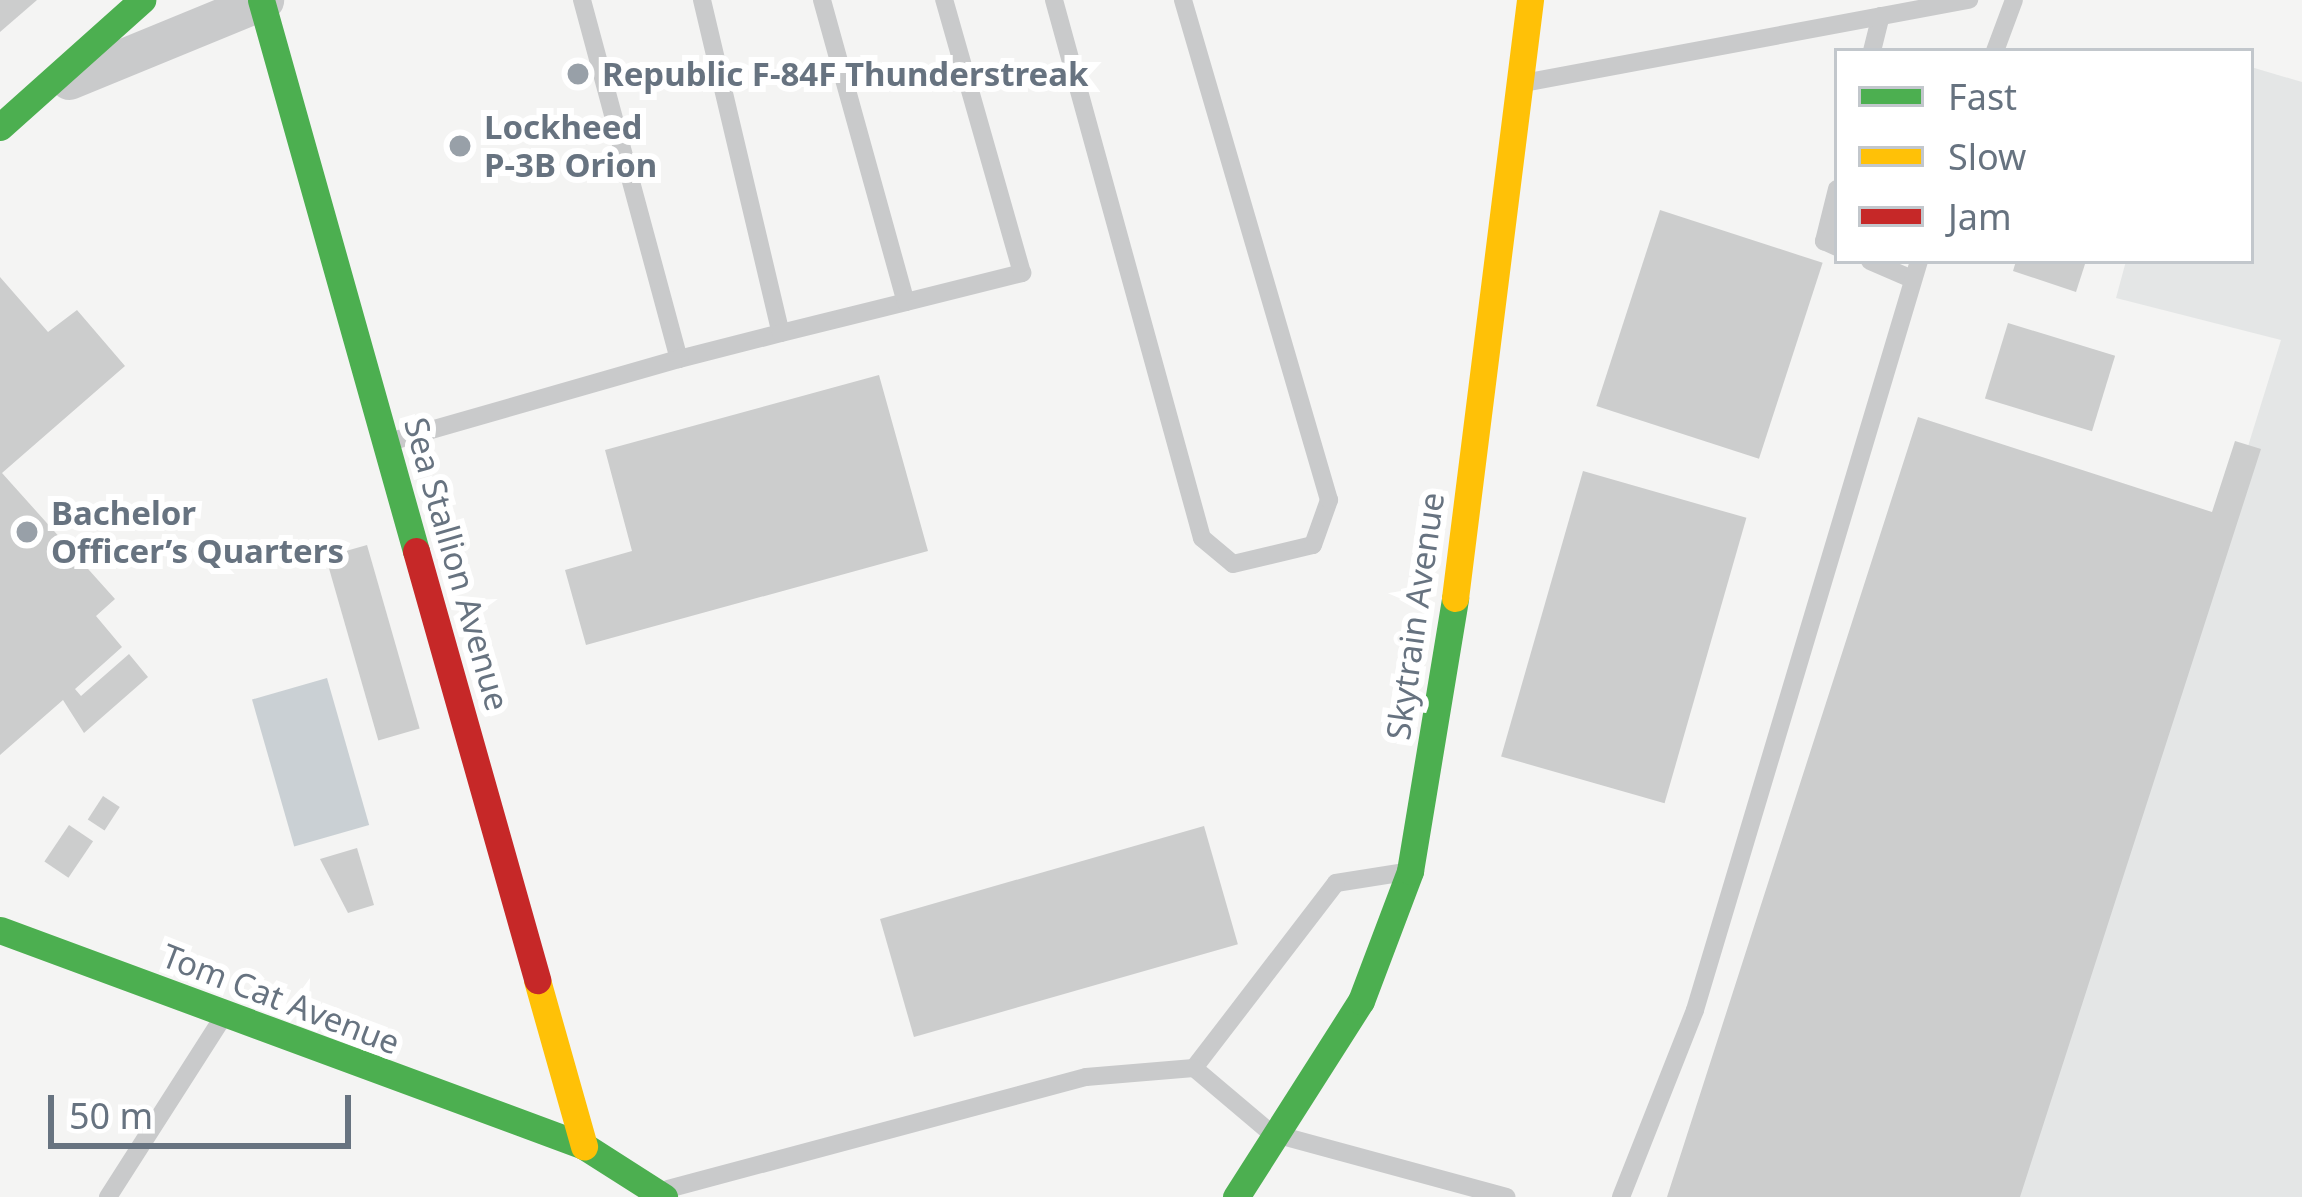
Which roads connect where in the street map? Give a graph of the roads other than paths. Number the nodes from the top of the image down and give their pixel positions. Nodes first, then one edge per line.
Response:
1 (142, 0) edge
2 (263, 0) edge
3 (582, 0) edge
4 (702, 0) edge
5 (822, 0) edge
6 (944, 0) edge
7 (1054, 0) edge
8 (1183, 0) edge
9 (1530, 0) edge
10 (1969, 0) edge
11 (2014, 0) edge
12 (1881, 16) junction
13 (1873, 48) edge
14 (1996, 48) edge
15 (1520, 84) junction
16 (41, 92) junction
17 (0, 127) edge
18 (1834, 201) edge
19 (1834, 246) edge
20 (1885, 264) edge
21 (1916, 270) edge
22 (906, 302) junction
23 (781, 333) junction
24 (679, 359) junction
25 (386, 443) junction
26 (1410, 871) junction
27 (0, 930) edge
28 (224, 1016) junction
29 (1194, 1068) junction
30 (1270, 1133) junction
31 (584, 1146) junction
32 (662, 1194) edge
33 (108, 1197) edge
34 (1236, 1197) edge
35 (1506, 1197) edge
36 (1621, 1197) edge

1 - 16 street
2 - 16 street
2 - 25 street, Sea Stallion Avenue
3 - 24 lane
4 - 23 lane
5 - 22 lane
6 - 22 lane
7 - 8 lane
9 - 15 street, Skytrain Avenue
10 - 12 lane
11 - 14 lane
12 - 13 lane
12 - 15 lane
15 - 26 street, Skytrain Avenue
16 - 17 street
18 - 19 lane
20 - 21 lane
21 - 36 lane
22 - 23 lane
23 - 24 lane
24 - 25 lane
25 - 31 street, Sea Stallion Avenue
26 - 29 lane
26 - 30 street, Skytrain Avenue
27 - 28 street, Tom Cat Avenue
28 - 31 street, Tom Cat Avenue
28 - 33 lane
29 - 30 lane
29 - 32 lane
30 - 34 street, Skytrain Avenue
30 - 35 lane
31 - 32 street, Tom Cat Avenue

